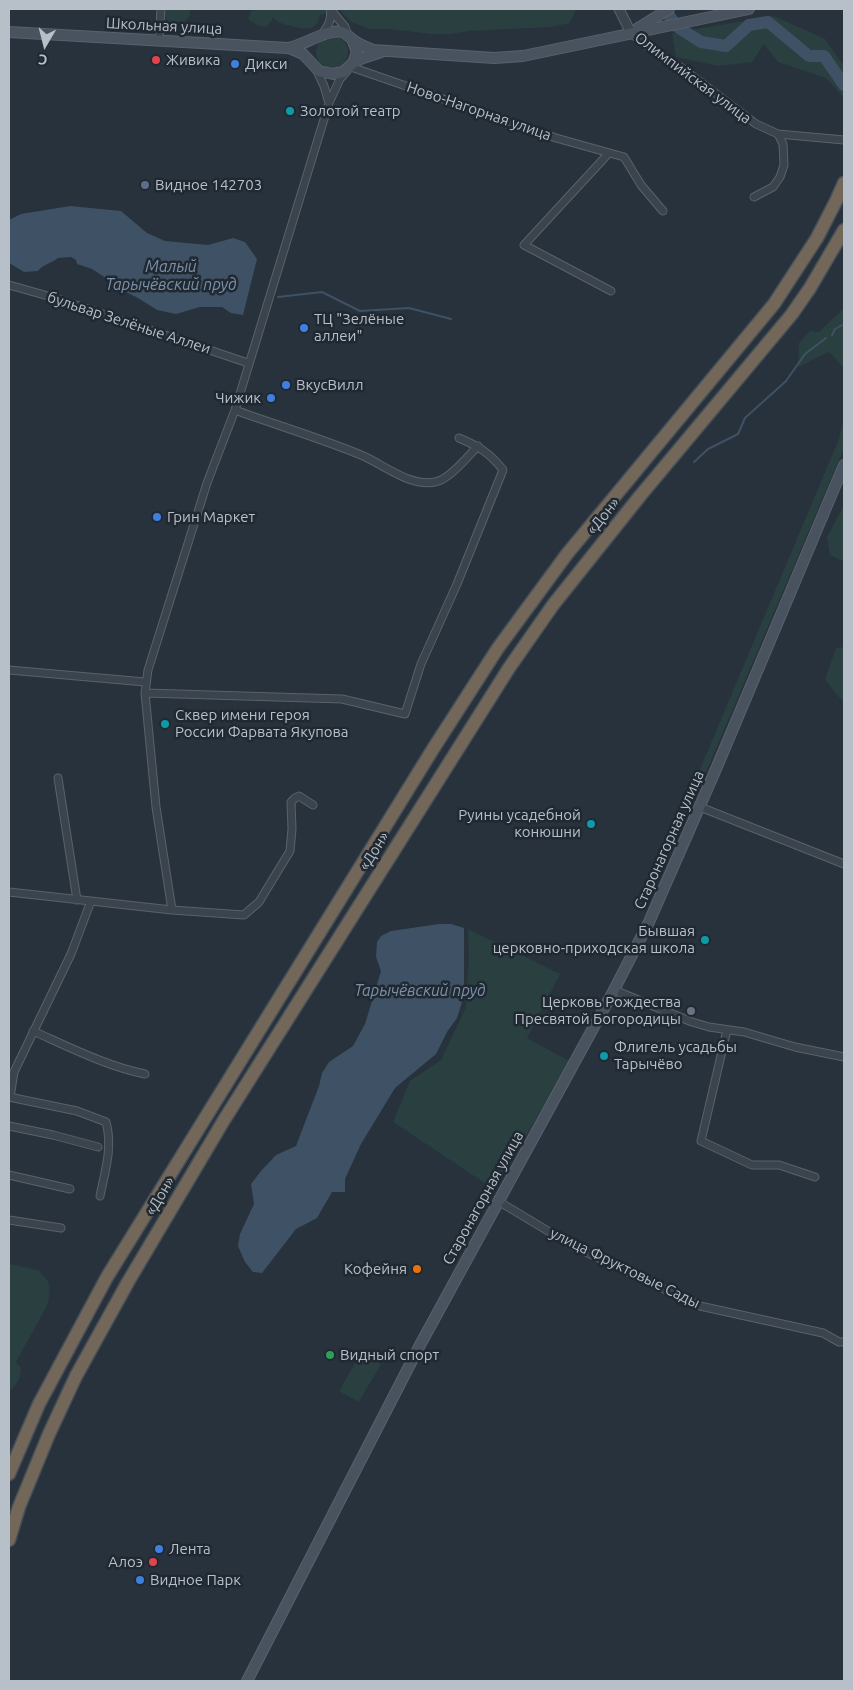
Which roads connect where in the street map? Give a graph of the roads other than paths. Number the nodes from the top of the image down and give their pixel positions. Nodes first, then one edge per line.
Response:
1 (161, 9) edge
2 (619, 9) edge
3 (670, 9) edge
4 (749, 9) edge
5 (9, 32) edge
6 (631, 33) junction
7 (320, 37) junction
8 (350, 37) junction
9 (159, 40) junction
10 (288, 48) junction
11 (390, 52) junction
12 (314, 66) junction
13 (351, 66) junction
14 (329, 103) junction
15 (778, 134) junction
16 (844, 140) edge
17 (608, 154) junction
18 (844, 182) edge
19 (754, 197) dead end
20 (663, 212) dead end
21 (844, 230) edge
22 (9, 285) edge
23 (611, 291) dead end
24 (248, 363) junction
25 (235, 410) junction
26 (459, 438) dead end
27 (478, 446) junction
28 (844, 465) edge
29 (9, 670) edge
30 (145, 682) junction
31 (145, 693) junction
32 (58, 778) dead end
33 (313, 805) dead end
34 (700, 807) junction
35 (844, 864) edge
36 (9, 892) edge
37 (77, 900) junction
38 (91, 901) junction
39 (172, 910) junction
40 (614, 990) junction
41 (727, 1030) junction
42 (33, 1031) junction
43 (844, 1057) edge
44 (145, 1074) dead end
45 (10, 1097) edge
46 (9, 1126) edge
47 (98, 1147) dead end
48 (9, 1175) edge
49 (815, 1177) dead end
50 (70, 1189) dead end
51 (100, 1196) dead end
52 (498, 1202) junction
53 (9, 1220) edge
54 (61, 1228) dead end
55 (844, 1342) edge
56 (9, 1474) edge
57 (9, 1540) edge
58 (247, 1681) edge

1 - 9 street
2 - 6 street, Олимпийская улица
3 - 6 main road
4 - 6 main road
5 - 9 main road, Школьная улица
6 - 11 main road
6 - 15 street, Олимпийская улица
7 - 8 main road
7 - 8 street
7 - 10 main road
7 - 12 main road
8 - 11 main road
8 - 13 main road
9 - 10 main road, Школьная улица
10 - 12 main road
11 - 13 main road
12 - 13 main road
12 - 14 street
13 - 14 street
13 - 17 street, Ново-Нагорная улица
14 - 24 street
15 - 16 street, Олимпийская улица
15 - 19 street
17 - 20 street, Ново-Нагорная улица
17 - 23 street
18 - 56 highway, «Дон»
21 - 57 highway, «Дон»
22 - 24 street, бульвар Зелёные Аллеи
24 - 25 street
25 - 27 street
25 - 30 street
26 - 27 street
27 - 31 street
28 - 34 main road, Старонагорная улица
29 - 30 street
30 - 31 street
31 - 39 street
32 - 37 street
33 - 39 street
34 - 35 street
34 - 40 main road, Старонагорная улица
36 - 37 street
37 - 38 street
38 - 39 street
38 - 42 street
40 - 41 street
40 - 52 main road, Старонагорная улица
41 - 43 street
41 - 49 street
42 - 44 street
42 - 45 street
45 - 51 street
46 - 47 street
48 - 50 street
52 - 55 street, улица Фруктовые Сады
52 - 58 main road, Старонагорная улица
53 - 54 street

